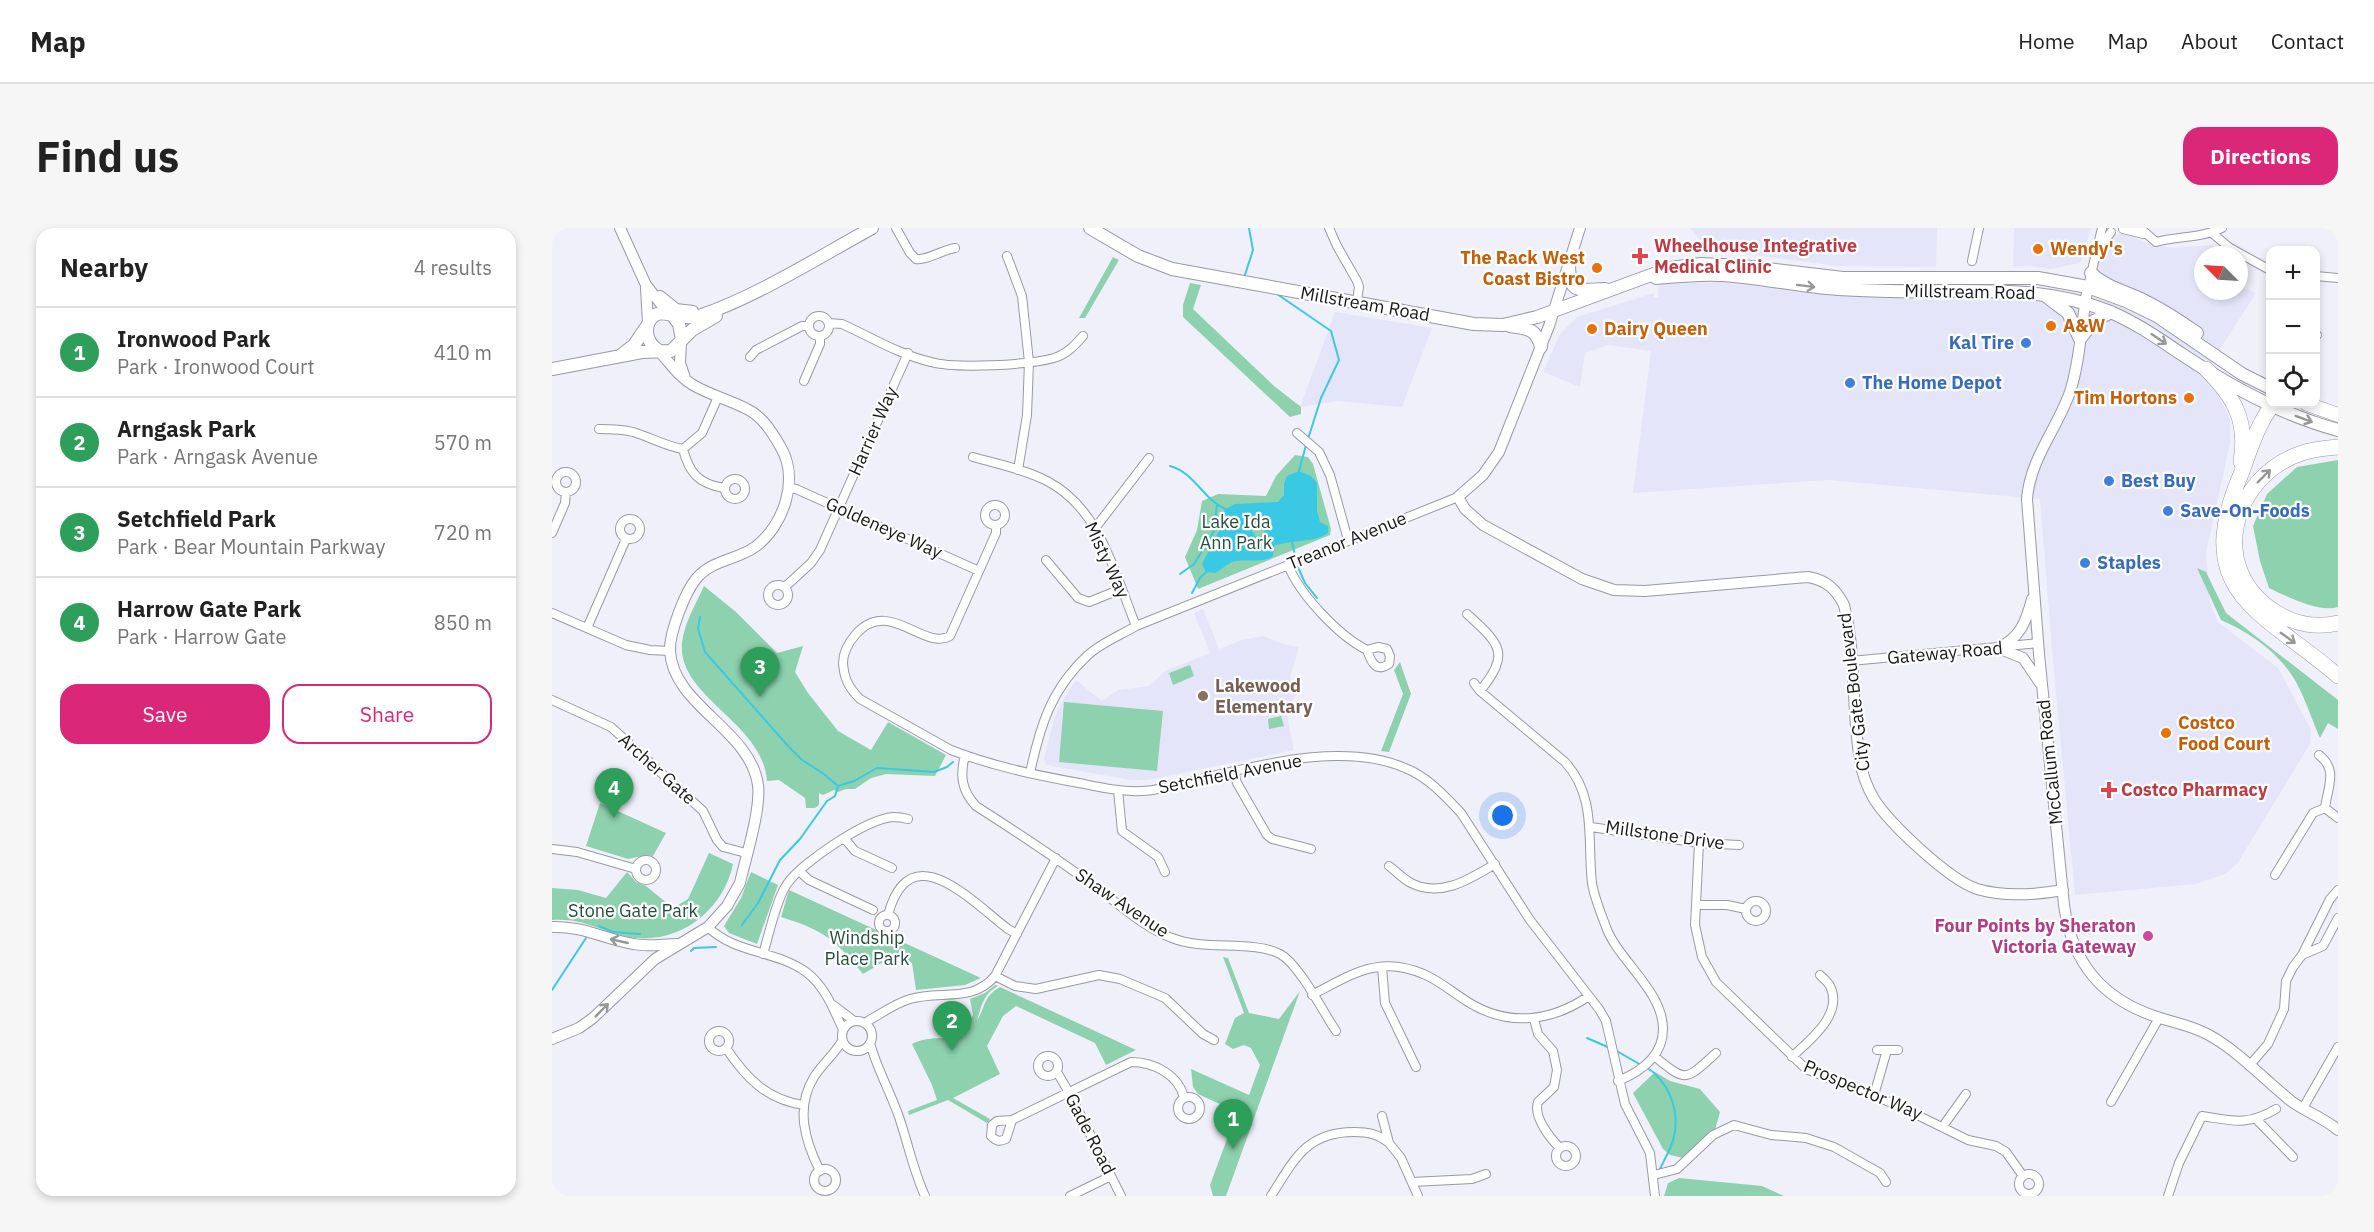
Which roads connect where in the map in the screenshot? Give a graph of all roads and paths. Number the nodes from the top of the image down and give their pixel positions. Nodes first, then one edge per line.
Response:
1 (620, 228) edge
2 (872, 228) edge
3 (896, 228) edge
4 (1090, 228) edge
5 (1329, 228) edge
6 (1580, 228) edge
7 (1979, 228) edge
8 (2123, 228) edge
9 (2140, 228) edge
10 (2222, 228) edge
11 (2105, 229) edge
12 (2212, 233) junction
13 (2151, 238) junction
14 (955, 248) dead end
15 (1007, 256) dead end
16 (1569, 260) junction
17 (1972, 261) dead end
18 (2266, 267) edge
19 (2091, 273) junction
20 (2320, 276) edge
21 (2338, 278) edge
22 (1643, 279) junction
23 (644, 280) junction
24 (2088, 287) junction
25 (1621, 288) junction
26 (2041, 293) junction
27 (1357, 302) junction
28 (2085, 302) junction
29 (718, 309) junction
30 (1552, 312) junction
31 (2111, 312) junction
32 (670, 315) junction
33 (829, 323) junction
34 (648, 325) junction
35 (1503, 325) junction
36 (809, 326) junction
37 (1083, 336) dead end
38 (820, 337) junction
39 (2080, 339) junction
40 (682, 342) junction
41 (1541, 347) junction
42 (658, 350) junction
43 (908, 353) junction
44 (620, 356) junction
45 (750, 357) dead end
46 (1029, 362) junction
47 (552, 369) edge
48 (2206, 369) junction
49 (2242, 374) junction
50 (685, 378) junction
51 (804, 381) dead end
52 (2266, 386) edge
53 (718, 397) junction
54 (2266, 401) edge
55 (2272, 408) edge
56 (2281, 408) edge
57 (2318, 408) edge
58 (2338, 415) edge
59 (599, 429) dead end
60 (2338, 430) edge
61 (1297, 433) dead end
62 (2338, 447) edge
63 (683, 449) junction
64 (973, 457) dead end
65 (1149, 458) dead end
66 (1018, 470) junction
67 (2238, 480) junction
68 (724, 488) dead end
69 (789, 488) junction
70 (566, 492) dead end
71 (1458, 497) junction
72 (839, 508) junction
73 (996, 526) dead end
74 (1096, 527) junction
75 (552, 533) edge
76 (626, 539) dead end
77 (1348, 540) junction
78 (1046, 560) dead end
79 (1288, 565) junction
80 (979, 570) junction
81 (785, 587) dead end
82 (1121, 589) junction
83 (2034, 590) junction
84 (552, 613) edge
85 (1467, 614) dead end
86 (2338, 623) edge
87 (1136, 626) junction
88 (587, 628) junction
89 (2038, 643) junction
90 (1998, 648) junction
91 (1367, 650) dead end
92 (670, 651) junction
93 (1851, 661) junction
94 (2338, 676) edge
95 (1474, 683) dead end
96 (2042, 686) junction
97 (1480, 691) junction
98 (552, 700) edge
99 (2319, 755) dead end
100 (965, 756) junction
101 (1234, 772) junction
102 (1030, 773) junction
103 (1118, 790) junction
104 (2325, 808) junction
105 (2338, 818) edge
106 (908, 819) dead end
107 (1591, 826) junction
108 (844, 838) junction
109 (1699, 843) junction
110 (1739, 845) dead end
111 (552, 849) edge
112 (1311, 849) dead end
113 (746, 853) junction
114 (1056, 858) junction
115 (1495, 864) junction
116 (1389, 866) dead end
117 (892, 868) dead end
118 (636, 869) dead end
119 (799, 871) junction
120 (1165, 872) dead end
121 (2275, 875) dead end
122 (2063, 890) junction
123 (2338, 890) edge
124 (1696, 904) junction
125 (1746, 909) dead end
126 (873, 910) dead end
127 (888, 915) dead end
128 (2338, 918) edge
129 (552, 927) edge
130 (708, 927) junction
131 (1017, 933) junction
132 (677, 944) junction
133 (763, 954) junction
134 (2302, 955) junction
135 (1382, 967) junction
136 (1820, 975) dead end
137 (995, 976) junction
138 (1312, 995) junction
139 (1589, 996) junction
140 (832, 1004) junction
141 (879, 1016) junction
142 (2159, 1018) junction
143 (1534, 1019) junction
144 (854, 1021) junction
145 (864, 1023) junction
146 (843, 1030) junction
147 (871, 1031) junction
148 (1336, 1031) dead end
149 (552, 1039) edge
150 (1214, 1040) dead end
151 (842, 1041) junction
152 (870, 1043) junction
153 (2338, 1047) edge
154 (726, 1048) dead end
155 (1898, 1050) dead end
156 (854, 1051) junction
157 (1716, 1053) dead end
158 (834, 1056) junction
159 (1654, 1056) junction
160 (1792, 1058) junction
161 (2249, 1066) junction
162 (877, 1067) junction
163 (1416, 1067) dead end
164 (1057, 1072) dead end
165 (1618, 1081) junction
166 (1069, 1091) junction
167 (1966, 1094) dead end
168 (1874, 1095) junction
169 (1184, 1098) dead end
170 (2111, 1102) dead end
171 (804, 1105) junction
172 (2303, 1108) junction
173 (2276, 1109) dead end
174 (1382, 1116) dead end
175 (1012, 1120) dead end
176 (2257, 1120) junction
177 (1943, 1126) junction
178 (2338, 1130) edge
179 (1389, 1143) junction
180 (1560, 1148) dead end
181 (2293, 1157) dead end
182 (819, 1171) dead end
183 (1486, 1174) dead end
184 (1654, 1174) junction
185 (1111, 1176) junction
186 (2023, 1176) dead end
187 (1412, 1182) junction
188 (1886, 1182) dead end
189 (925, 1196) edge
190 (1070, 1196) edge
191 (1122, 1196) edge
192 (1270, 1196) edge
193 (1418, 1196) edge
194 (1655, 1196) edge
195 (2168, 1196) edge

1 - 23 street
2 - 29 main road
3 - 14 street
4 - 27 main road, Millstream Road
5 - 27 street
6 - 16 street, Treanor Avenue
7 - 17 street
8 - 11 street
8 - 13 street
9 - 13 street
10 - 12 street
11 - 19 street, McCallum Road
12 - 13 street
12 - 18 street
15 - 46 street
16 - 25 main road
16 - 30 street, Treanor Avenue
19 - 24 street, McCallum Road
19 - 49 main road
20 - 21 street
22 - 24 main road, Millstream Road
22 - 25 main road, Millstream Road
22 -> 26 main road, Millstream Road
23 - 29 street
23 - 32 street
23 - 34 street
24 - 28 street, McCallum Road
24 - 49 main road, Millstream Road
25 - 30 main road, Millstream Road
26 - 28 main road, Millstream Road
26 - 39 main road
27 - 35 main road, Millstream Road
28 - 31 main road, Millstream Road
28 - 39 street, McCallum Road
29 - 32 main road
29 - 40 main road
30 - 35 main road, Millstream Road
30 - 41 street, Treanor Avenue
31 - 39 main road
31 -> 48 main road, Millstream Road
32 - 34 main road
32 - 40 main road
33 - 36 street
33 - 38 street
33 - 43 street
34 - 42 main road
34 - 44 main road
35 - 41 main road
36 - 38 street
36 - 45 street
37 - 46 street
38 - 51 street
39 - 83 street, McCallum Road
40 - 42 main road
40 - 50 street
41 - 71 street, Treanor Avenue
42 - 44 main road
42 - 50 street
43 - 46 street
43 - 72 street, Harrier Way
44 - 47 main road
46 - 66 street
48 - 54 main road, Millstream Road
48 - 67 highway
49 - 52 main road, Millstream Road
50 - 53 street
53 - 63 street
53 - 69 street
55 - 67 highway
56 -> 60 main road, Millstream Road
57 - 58 main road
59 - 63 street
61 - 77 street
86 -> 62 highway
63 - 68 street
64 - 66 street, Misty Way
65 - 74 street
66 - 74 street, Misty Way
67 -> 94 highway
69 - 72 street, Goldeneye Way
69 - 92 street
70 - 75 street
71 - 77 street, Treanor Avenue
71 - 93 street, City Gate Boulevard
72 - 80 street, Goldeneye Way
72 - 81 street, Harrier Way
73 - 80 street, Setchfield Avenue
74 - 82 street, Misty Way
76 - 88 street
77 - 79 street, Treanor Avenue
78 - 82 street
79 - 87 street, Treanor Avenue
79 - 91 street
80 - 100 street, Setchfield Avenue
82 - 87 street, Misty Way
83 - 89 street, McCallum Road
83 - 90 street
84 - 88 street
85 - 97 street
87 - 102 street, Treanor Avenue
88 - 92 street
89 - 90 street, Gateway Road
89 - 96 street, McCallum Road
90 - 93 street, Gateway Road
90 - 96 street
92 - 113 street
93 - 122 street, City Gate Boulevard
95 - 97 street
96 - 122 street, McCallum Road
97 - 107 street
98 - 113 street, Archer Gate
99 - 104 street
100 - 102 street, Setchfield Avenue
100 - 114 street, Shaw Avenue
101 - 103 street, Setchfield Avenue
101 - 112 street
101 - 115 street, Setchfield Avenue
102 - 103 street, Setchfield Avenue
103 - 120 street
104 - 105 street
104 - 121 street
106 - 108 street
107 - 109 street, Millstone Drive
107 - 159 street
108 - 117 street
108 - 119 street
109 - 110 street, Millstone Drive
109 - 124 street, Prospector Way
111 - 118 street
113 - 130 street
114 - 131 street
114 - 138 street, Shaw Avenue
115 - 116 street
115 - 139 street, Setchfield Avenue
119 - 126 street
119 - 133 street
122 - 142 street, McCallum Road
123 - 134 street
124 - 125 street
124 - 160 street, Prospector Way
127 - 131 street
128 - 134 street
132 -> 129 street
130 - 132 street
130 - 133 street
131 - 137 street
149 -> 132 street
133 - 140 street
134 - 161 street
135 - 138 street
135 - 143 street
135 - 163 street
136 - 160 street
137 - 141 street
137 - 150 street
138 - 148 street, Shaw Avenue
139 - 143 street
139 - 165 street, Setchfield Avenue
140 - 144 street
140 - 146 street
141 - 145 street
141 - 147 street
142 - 161 street, McCallum Road
142 - 170 street
143 - 180 street
144 - 145 street
144 - 146 street
145 - 147 street
146 - 151 street
147 - 152 street
151 - 156 street
151 - 158 street
152 - 156 street
152 - 162 street
153 - 172 street
154 - 171 street
155 - 168 street
156 - 158 street
156 - 162 street
157 - 159 street
158 - 171 street
159 - 165 street
160 - 168 street, Prospector Way
161 - 172 street, McCallum Road
162 - 189 street
164 - 166 street, Gade Road
165 - 184 street, Setchfield Avenue
166 - 169 street
166 - 175 street
166 - 185 street, Gade Road
167 - 177 street
168 - 177 street, Prospector Way
171 - 182 street
172 - 178 street, McCallum Road
173 - 176 street
174 - 179 street
176 - 181 street
176 - 195 street
177 - 186 street, Prospector Way
179 - 187 street
179 - 192 street
183 - 187 street
184 - 188 street
184 - 194 street, Setchfield Avenue
185 - 190 street
185 - 191 street, Gade Road
187 - 193 street

